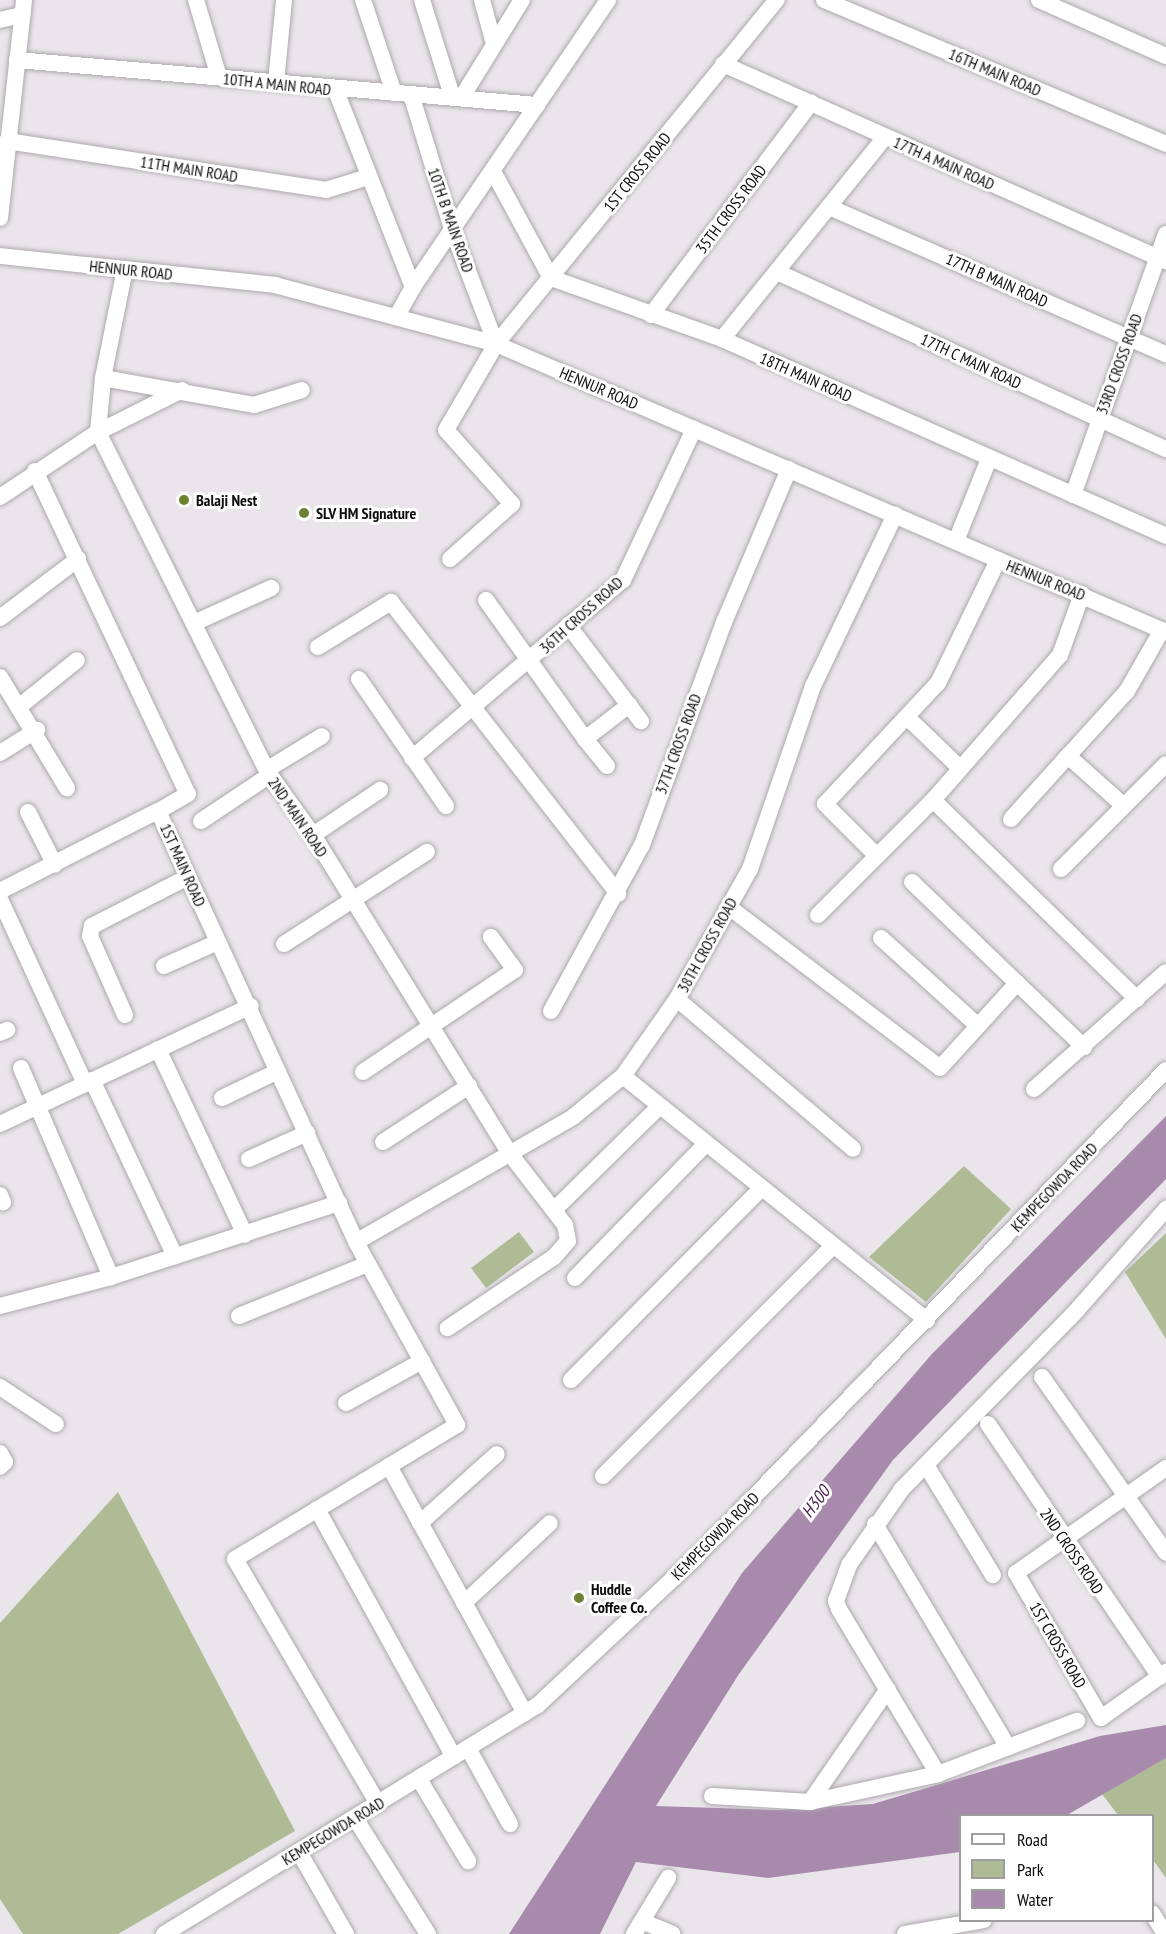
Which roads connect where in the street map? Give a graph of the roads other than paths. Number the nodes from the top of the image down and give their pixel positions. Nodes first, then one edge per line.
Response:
1 (196, 0) edge
2 (284, 0) edge
3 (363, 0) edge
4 (422, 0) edge
5 (482, 0) edge
6 (522, 0) edge
7 (608, 0) edge
8 (777, 0) edge
9 (824, 0) edge
10 (1039, 0) edge
11 (23, 7) edge
12 (0, 20) edge
13 (494, 44) junction
14 (1166, 56) edge
15 (17, 60) junction
16 (723, 64) junction
17 (219, 77) junction
18 (276, 82) junction
19 (336, 91) junction
20 (394, 93) junction
21 (411, 94) junction
22 (457, 97) junction
23 (811, 103) junction
24 (537, 105) junction
25 (885, 137) junction
26 (7, 141) junction
27 (1166, 144) edge
28 (2, 169) edge
29 (494, 173) junction
30 (368, 177) junction
31 (829, 207) junction
32 (0, 218) edge
33 (452, 229) junction
34 (1166, 234) edge
35 (0, 256) edge
36 (1162, 259) edge
37 (125, 269) junction
38 (777, 272) junction
39 (551, 278) junction
40 (413, 287) junction
41 (651, 315) junction
42 (397, 316) junction
43 (1129, 338) junction
44 (722, 339) junction
45 (496, 344) junction
46 (1166, 354) edge
47 (103, 378) junction
48 (182, 390) junction
49 (302, 390) dead end
50 (1100, 420) junction
51 (694, 429) junction
52 (98, 432) junction
53 (1166, 448) edge
54 (989, 459) junction
55 (789, 469) junction
56 (35, 471) junction
57 (1, 494) edge
58 (1072, 495) junction
59 (895, 515) junction
60 (1166, 536) edge
61 (956, 541) junction
62 (450, 559) dead end
63 (78, 560) junction
64 (998, 560) junction
65 (271, 588) dead end
66 (1082, 594) junction
67 (486, 600) dead end
68 (0, 618) edge
69 (194, 623) junction
70 (568, 625) junction
71 (1164, 632) edge
72 (318, 647) dead end
73 (77, 660) dead end
74 (529, 662) junction
75 (0, 678) edge
76 (358, 679) dead end
77 (629, 705) junction
78 (20, 706) junction
79 (474, 710) junction
80 (908, 718) junction
81 (641, 721) dead end
82 (37, 730) junction
83 (322, 736) dead end
84 (585, 739) junction
85 (0, 753) edge
86 (1068, 756) junction
87 (412, 758) junction
88 (1166, 764) edge
89 (607, 766) dead end
90 (960, 768) junction
91 (269, 772) junction
92 (67, 788) dead end
93 (380, 790) dead end
94 (933, 800) junction
95 (1122, 805) junction
96 (446, 806) dead end
97 (158, 811) junction
98 (28, 812) dead end
99 (1011, 819) dead end
100 (201, 821) dead end
101 (313, 835) junction
102 (427, 852) dead end
103 (875, 854) junction
104 (54, 865) junction
105 (1061, 869) dead end
106 (188, 877) junction
107 (912, 882) dead end
108 (0, 891) edge
109 (618, 894) junction
110 (0, 899) edge
111 (351, 899) junction
112 (729, 907) junction
113 (818, 915) dead end
114 (492, 937) dead end
115 (881, 938) dead end
116 (218, 942) junction
117 (284, 944) dead end
118 (164, 966) dead end
119 (1166, 972) edge
120 (1017, 984) junction
121 (677, 999) junction
122 (1137, 999) junction
123 (251, 1006) junction
124 (551, 1011) dead end
125 (125, 1016) dead end
126 (432, 1025) junction
127 (978, 1026) junction
128 (1084, 1047) junction
129 (158, 1050) junction
130 (21, 1068) dead end
131 (278, 1071) junction
132 (1166, 1071) edge
133 (363, 1072) dead end
134 (623, 1076) junction
135 (88, 1082) junction
136 (469, 1086) junction
137 (1034, 1089) dead end
138 (222, 1098) dead end
139 (38, 1106) junction
140 (660, 1106) junction
141 (0, 1124) edge
142 (307, 1133) junction
143 (383, 1142) dead end
144 (705, 1145) junction
145 (853, 1149) dead end
146 (511, 1155) junction
147 (249, 1159) dead end
148 (760, 1190) junction
149 (339, 1203) junction
150 (1166, 1209) edge
151 (554, 1210) junction
152 (244, 1235) junction
153 (356, 1242) junction
154 (833, 1246) junction
155 (175, 1256) junction
156 (368, 1264) junction
157 (111, 1277) junction
158 (575, 1278) dead end
159 (0, 1306) edge
160 (239, 1316) dead end
161 (927, 1320) junction
162 (448, 1328) dead end
163 (422, 1361) junction
164 (1042, 1377) dead end
165 (571, 1380) dead end
166 (0, 1387) edge
167 (346, 1403) dead end
168 (57, 1424) dead end
169 (988, 1424) dead end
170 (0, 1454) edge
171 (497, 1454) dead end
172 (926, 1465) junction
173 (389, 1466) junction
174 (0, 1467) edge
175 (1166, 1468) edge
176 (603, 1476) dead end
177 (1125, 1496) junction
178 (317, 1509) junction
179 (420, 1523) junction
180 (550, 1523) dead end
181 (875, 1524) junction
182 (1064, 1540) junction
183 (1166, 1553) edge
184 (993, 1575) dead end
185 (464, 1603) junction
186 (1163, 1674) edge
187 (888, 1689) junction
188 (525, 1713) junction
189 (1077, 1721) dead end
190 (1008, 1747) junction
191 (461, 1753) junction
192 (938, 1774) junction
193 (419, 1779) junction
194 (712, 1796) dead end
195 (810, 1802) junction
196 (378, 1804) junction
197 (355, 1818) junction
198 (510, 1824) dead end
199 (299, 1852) junction
200 (468, 1861) dead end
201 (668, 1878) dead end
202 (1154, 1916) edge
203 (973, 1922) edge
204 (638, 1927) edge
205 (172, 1932) edge
206 (346, 1934) edge
207 (428, 1934) edge
208 (672, 1934) edge
209 (905, 1934) edge
210 (1165, 1934) edge

1 - 17 street
2 - 18 street
3 - 20 street
4 - 22 street
5 - 13 street
6 - 13 street
7 - 24 street
8 - 16 street, 1ST CROSS ROAD
9 - 27 street, 16TH MAIN ROAD
10 - 14 street
11 - 12 street
11 - 15 street
13 - 22 street
15 - 17 street, 10TH A MAIN ROAD
15 - 26 street
16 - 23 street, 17TH A MAIN ROAD
16 - 39 street, 1ST CROSS ROAD
17 - 18 street, 10TH A MAIN ROAD
18 - 19 street, 10TH A MAIN ROAD
19 - 20 street, 10TH A MAIN ROAD
19 - 30 street
20 - 21 street, 10TH A MAIN ROAD
21 - 22 street, 10TH A MAIN ROAD
21 - 33 street, 10TH B MAIN ROAD
22 - 24 street, 10TH A MAIN ROAD
23 - 25 street, 17TH A MAIN ROAD
23 - 41 street, 35TH CROSS ROAD
24 - 29 street
25 - 31 street
25 - 36 street, 17TH A MAIN ROAD
26 - 28 street
26 - 30 street, 11TH MAIN ROAD
28 - 32 street
29 - 33 street
29 - 39 street
30 - 40 street
31 - 38 street
31 - 43 street, 17TH B MAIN ROAD
33 - 40 street
33 - 45 street, 10TH B MAIN ROAD
34 - 36 street, 33RD CROSS ROAD
35 - 37 street, HENNUR ROAD
36 - 43 street, 33RD CROSS ROAD
37 - 42 street, HENNUR ROAD
37 - 47 street
38 - 44 street
38 - 50 street, 17TH C MAIN ROAD
39 - 41 street, 18TH MAIN ROAD
39 - 45 street, 1ST CROSS ROAD
40 - 42 street
41 - 44 street, 18TH MAIN ROAD
42 - 45 street, HENNUR ROAD
43 - 46 street, 17TH B MAIN ROAD
43 - 50 street, 33RD CROSS ROAD
44 - 54 street, 18TH MAIN ROAD
45 - 51 street, HENNUR ROAD
45 - 62 street, 1ST CROSS ROAD
47 - 48 street
47 - 52 street
48 - 49 street
48 - 52 street
50 - 53 street, 17TH C MAIN ROAD
50 - 58 street, 33RD CROSS ROAD
51 - 55 street, HENNUR ROAD
51 - 70 street, 36TH CROSS ROAD
52 - 56 street
52 - 69 street, 2ND MAIN ROAD
54 - 58 street, 18TH MAIN ROAD
54 - 61 street
55 - 59 street, HENNUR ROAD
55 - 109 street, 37TH CROSS ROAD
56 - 57 street
56 - 63 street, 1ST MAIN ROAD
58 - 60 street, 18TH MAIN ROAD
59 - 61 street, HENNUR ROAD
59 - 112 street, 38TH CROSS ROAD
61 - 64 street, HENNUR ROAD
63 - 68 street
63 - 97 street, 1ST MAIN ROAD
64 - 66 street, HENNUR ROAD
64 - 80 street
65 - 69 street
66 - 71 street, HENNUR ROAD
66 - 90 street
67 - 74 street
69 - 91 street, 2ND MAIN ROAD
70 - 74 street, 36TH CROSS ROAD
70 - 77 street
71 - 86 street
72 - 79 street
73 - 78 street
74 - 79 street, 36TH CROSS ROAD
74 - 84 street
75 - 78 street
76 - 87 street
77 - 81 street
77 - 84 street
78 - 82 street
79 - 87 street, 36TH CROSS ROAD
79 - 109 street
80 - 90 street
80 - 103 street
82 - 85 street
82 - 92 street
83 - 91 street
84 - 89 street
86 - 95 street
86 - 99 street
87 - 96 street
88 - 95 street
90 - 94 street
91 - 100 street
91 - 101 street, 2ND MAIN ROAD
93 - 101 street
94 - 103 street
94 - 122 street
95 - 105 street
97 - 104 street
97 - 106 street, 1ST MAIN ROAD
98 - 104 street
101 - 111 street, 2ND MAIN ROAD
102 - 111 street
103 - 113 street
104 - 108 street
106 - 116 street, 1ST MAIN ROAD
106 - 125 street
107 - 120 street
109 - 124 street, 37TH CROSS ROAD
110 - 135 street
111 - 117 street
111 - 126 street, 2ND MAIN ROAD
112 - 121 street, 38TH CROSS ROAD
112 - 127 street
114 - 126 street
115 - 127 street
116 - 118 street
116 - 123 street, 1ST MAIN ROAD
119 - 122 street
120 - 127 street
120 - 128 street
121 - 134 street, 38TH CROSS ROAD
121 - 145 street
122 - 128 street
123 - 129 street
123 - 131 street, 1ST MAIN ROAD
126 - 133 street
126 - 136 street, 2ND MAIN ROAD
128 - 137 street
129 - 135 street
129 - 152 street
130 - 139 street
131 - 138 street
131 - 142 street, 1ST MAIN ROAD
132 - 161 street, KEMPEGOWDA ROAD
134 - 140 street
134 - 146 street, 38TH CROSS ROAD
135 - 139 street
135 - 155 street
136 - 143 street
136 - 146 street, 2ND MAIN ROAD
139 - 141 street
139 - 157 street
140 - 144 street
140 - 151 street
142 - 147 street
142 - 149 street, 1ST MAIN ROAD
144 - 148 street
144 - 158 street
146 - 151 street, 2ND MAIN ROAD
146 - 153 street, 38TH CROSS ROAD
148 - 154 street
148 - 165 street
149 - 152 street
149 - 153 street, 1ST MAIN ROAD
150 - 172 street
151 - 162 street, 2ND MAIN ROAD
152 - 155 street
153 - 156 street, 1ST MAIN ROAD
154 - 161 street
154 - 176 street
155 - 157 street
156 - 160 street
156 - 163 street, 1ST MAIN ROAD
157 - 159 street
161 - 188 street, KEMPEGOWDA ROAD
163 - 167 street
163 - 173 street, 1ST MAIN ROAD
164 - 177 street
166 - 168 street
169 - 182 street, 2ND CROSS ROAD
170 - 174 street
171 - 179 street
172 - 181 street
172 - 184 street
173 - 178 street
173 - 179 street
175 - 177 street
177 - 182 street
177 - 183 street
178 - 191 street
178 - 196 street
179 - 185 street
180 - 185 street
181 - 187 street
181 - 190 street
182 - 186 street, 2ND CROSS ROAD
182 - 186 street, 1ST CROSS ROAD
185 - 188 street
187 - 192 street
187 - 195 street
188 - 191 street, KEMPEGOWDA ROAD
189 - 190 street
190 - 192 street
191 - 193 street, KEMPEGOWDA ROAD
191 - 198 street
192 - 195 street
193 - 196 street, KEMPEGOWDA ROAD
193 - 200 street
194 - 195 street
196 - 197 street, KEMPEGOWDA ROAD
197 - 199 street, KEMPEGOWDA ROAD
197 - 207 street
199 - 205 street, KEMPEGOWDA ROAD
199 - 206 street
201 - 204 street
202 - 210 street
203 - 209 street
204 - 208 street

